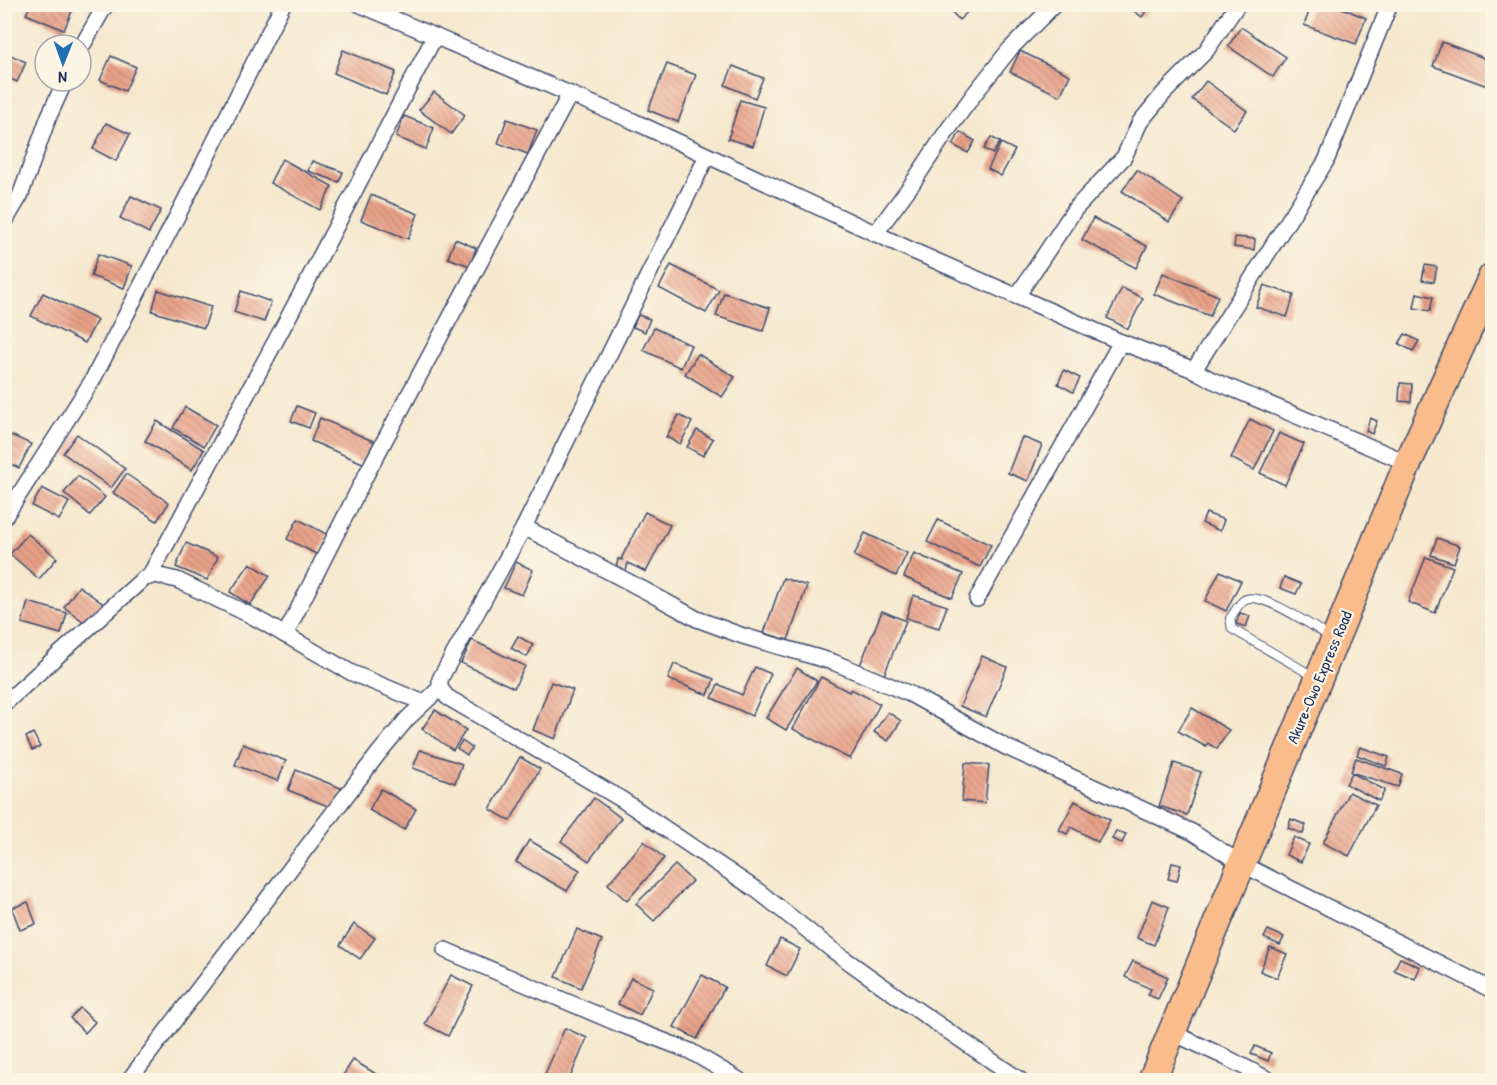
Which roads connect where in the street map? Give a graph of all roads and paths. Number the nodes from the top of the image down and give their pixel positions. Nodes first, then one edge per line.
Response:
1 (106, 4) edge
2 (283, 4) edge
3 (359, 4) edge
4 (1055, 4) edge
5 (1238, 4) edge
6 (1390, 4) edge
7 (90, 33) edge
8 (435, 36) junction
9 (60, 93) edge
10 (570, 94) junction
11 (707, 156) junction
12 (4, 223) edge
13 (875, 234) junction
14 (1491, 283) edge
15 (1017, 296) junction
16 (1121, 342) junction
17 (1194, 370) junction
18 (1408, 463) junction
19 (4, 518) edge
20 (524, 527) junction
21 (148, 577) junction
22 (977, 599) dead end
23 (285, 634) junction
24 (1335, 640) junction
25 (1319, 679) junction
26 (440, 688) junction
27 (424, 703) junction
28 (4, 704) edge
29 (1242, 864) junction
30 (445, 950) dead end
31 (1492, 990) edge
32 (1171, 1032) junction
33 (129, 1080) edge
34 (735, 1080) edge
35 (1020, 1080) edge
36 (1152, 1080) edge
37 (1269, 1080) edge

1 - 7 street
2 - 19 street
3 - 8 street
4 - 13 street
5 - 15 street
6 - 17 street
8 - 10 street
8 - 21 street
9 - 12 street
10 - 11 street
10 - 23 street
11 - 13 street
11 - 20 street
13 - 15 street
14 - 18 highway, Akure-Owo Express Road
15 - 16 street
16 - 17 street
16 - 22 street
17 - 18 street
18 - 24 highway, Akure-Owo Express Road
20 - 26 street
20 - 29 street
21 - 23 street
21 - 28 street
23 - 27 street
24 - 25 highway, Akure-Owo Express Road
24 - 25 lane
25 - 29 highway, Akure-Owo Express Road
26 - 27 street
26 - 35 street
27 - 33 street
29 - 31 street
29 - 32 highway, Akure-Owo Express Road
30 - 34 street
32 - 36 highway, Akure-Owo Express Road
32 - 37 street

